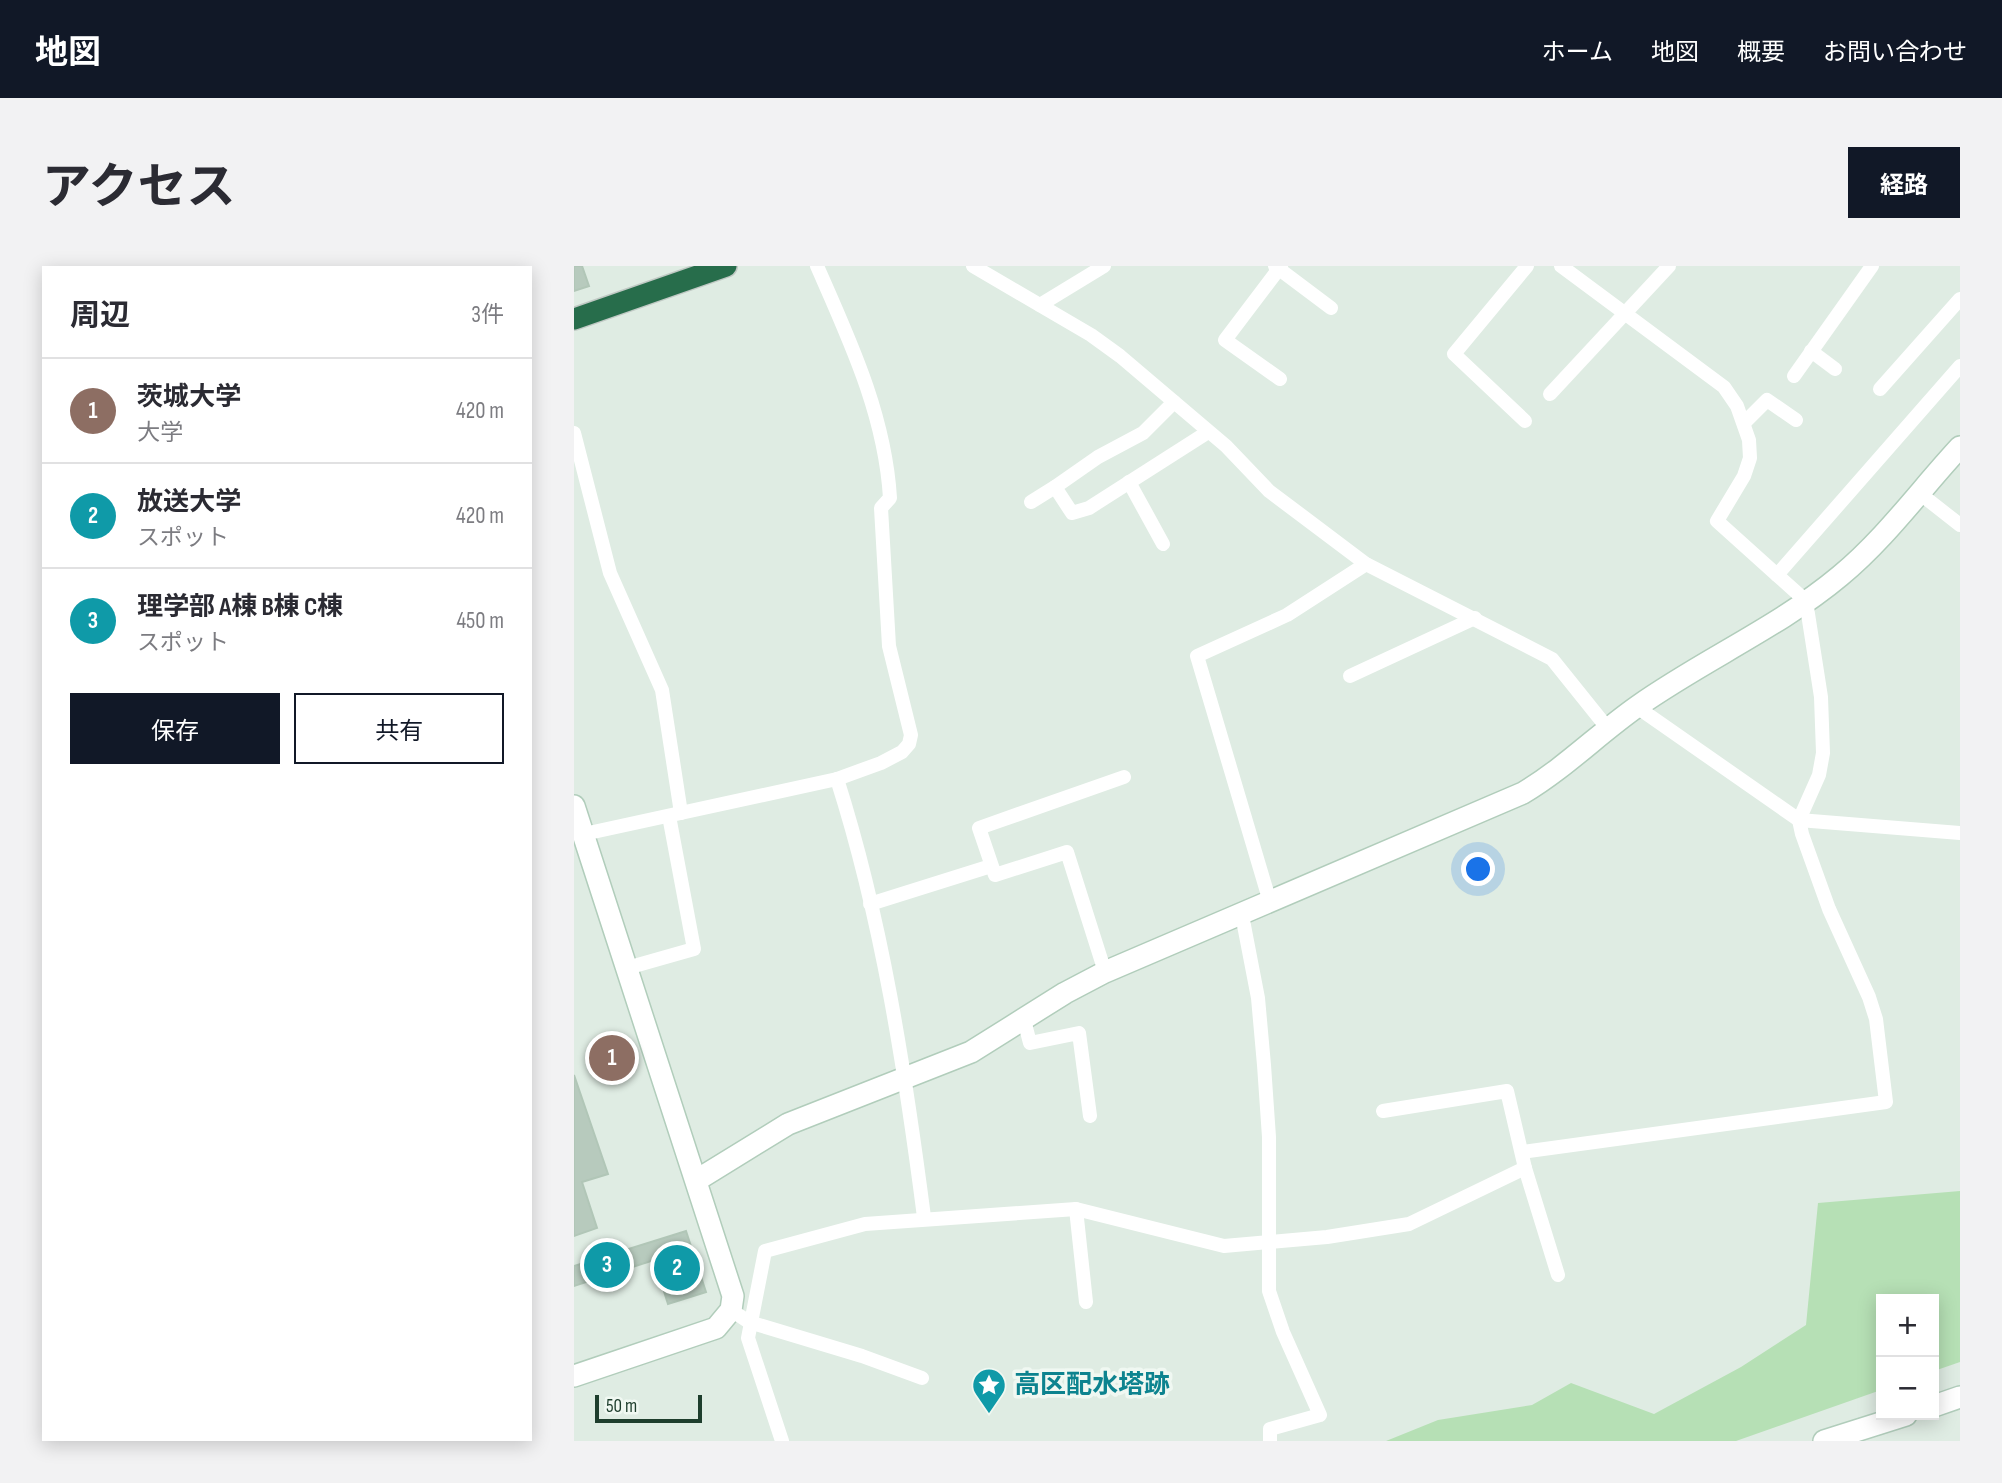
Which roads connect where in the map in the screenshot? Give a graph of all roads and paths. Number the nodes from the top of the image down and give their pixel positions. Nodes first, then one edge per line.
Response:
1 (726, 266) edge
2 (817, 266) edge
3 (973, 266) edge
4 (1104, 266) edge
5 (1527, 266) edge
6 (1561, 266) edge
7 (1669, 266) edge
8 (1872, 266) edge
9 (1278, 267) edge
10 (1960, 299) edge
11 (1040, 305) junction
12 (1331, 308) dead end
13 (1622, 313) junction
14 (574, 318) edge
15 (1811, 351) junction
16 (1960, 366) edge
17 (1835, 369) dead end
18 (1794, 376) dead end
19 (1280, 379) dead end
20 (1880, 389) dead end
21 (1550, 394) dead end
22 (1174, 402) junction
23 (1796, 419) dead end
24 (1525, 421) dead end
25 (1744, 423) junction
26 (1208, 432) junction
27 (574, 433) edge
28 (1960, 447) edge
29 (1129, 482) junction
30 (1055, 487) junction
31 (1918, 492) junction
32 (1031, 502) dead end
33 (1960, 525) edge
34 (1163, 544) dead end
35 (1366, 564) junction
36 (1776, 575) junction
37 (1807, 601) junction
38 (1475, 618) junction
39 (1350, 676) dead end
40 (1637, 707) junction
41 (1609, 730) junction
42 (1124, 777) dead end
43 (836, 779) junction
44 (574, 806) edge
45 (675, 814) junction
46 (1799, 820) junction
47 (1960, 833) edge
48 (584, 834) junction
49 (991, 866) junction
50 (1270, 902) junction
51 (870, 904) junction
52 (1242, 915) junction
53 (627, 968) junction
54 (1105, 972) junction
55 (1024, 1020) junction
56 (906, 1080) junction
57 (1383, 1111) dead end
58 (1090, 1116) dead end
59 (1522, 1152) junction
60 (1525, 1168) junction
61 (697, 1180) junction
62 (1076, 1209) junction
63 (924, 1217) junction
64 (1268, 1244) junction
65 (1558, 1275) dead end
66 (1086, 1302) dead end
67 (740, 1316) junction
68 (574, 1376) edge
69 (922, 1378) dead end
70 (1960, 1397) edge
71 (1939, 1404) edge
72 (1889, 1420) edge
73 (1872, 1425) junction
74 (782, 1441) edge
75 (1270, 1441) edge
76 (1824, 1441) edge
77 (1850, 1441) edge

1 - 14 highway
2 - 43 street
3 - 11 street
4 - 11 street
5 - 24 street
6 - 13 street
7 - 13 street
8 - 15 street
9 - 12 street
9 - 19 street
10 - 20 street
11 - 22 street
13 - 21 street
13 - 25 street
15 - 17 street
15 - 18 street
16 - 36 street
22 - 26 street
22 - 30 street
23 - 25 street
25 - 36 street
26 - 29 street
26 - 35 street
27 - 45 street
28 - 31 street
29 - 30 street
29 - 34 street
30 - 32 street
31 - 33 street
31 - 37 street
35 - 38 street
35 - 50 street
36 - 37 street
37 - 40 street
37 - 46 street
38 - 39 street
38 - 41 street
40 - 41 street
40 - 46 street
41 - 50 street
42 - 49 street
43 - 45 street
43 - 51 street
44 - 48 street
45 - 48 street
45 - 53 street
46 - 47 street
46 - 59 street
48 - 53 street
49 - 51 street
49 - 54 street
50 - 52 street
51 - 56 street
52 - 54 street
52 - 64 street
53 - 61 street
54 - 55 street
55 - 56 street
55 - 58 street
56 - 61 street
56 - 63 street
57 - 59 street
59 - 60 street
60 - 64 street
60 - 65 street
61 - 67 street
62 - 63 street
62 - 64 street
62 - 66 street
63 - 67 street
64 - 75 street
67 - 68 street
67 - 69 street
67 - 74 street
70 - 71 street
72 - 73 street
73 - 76 street
73 - 77 street

